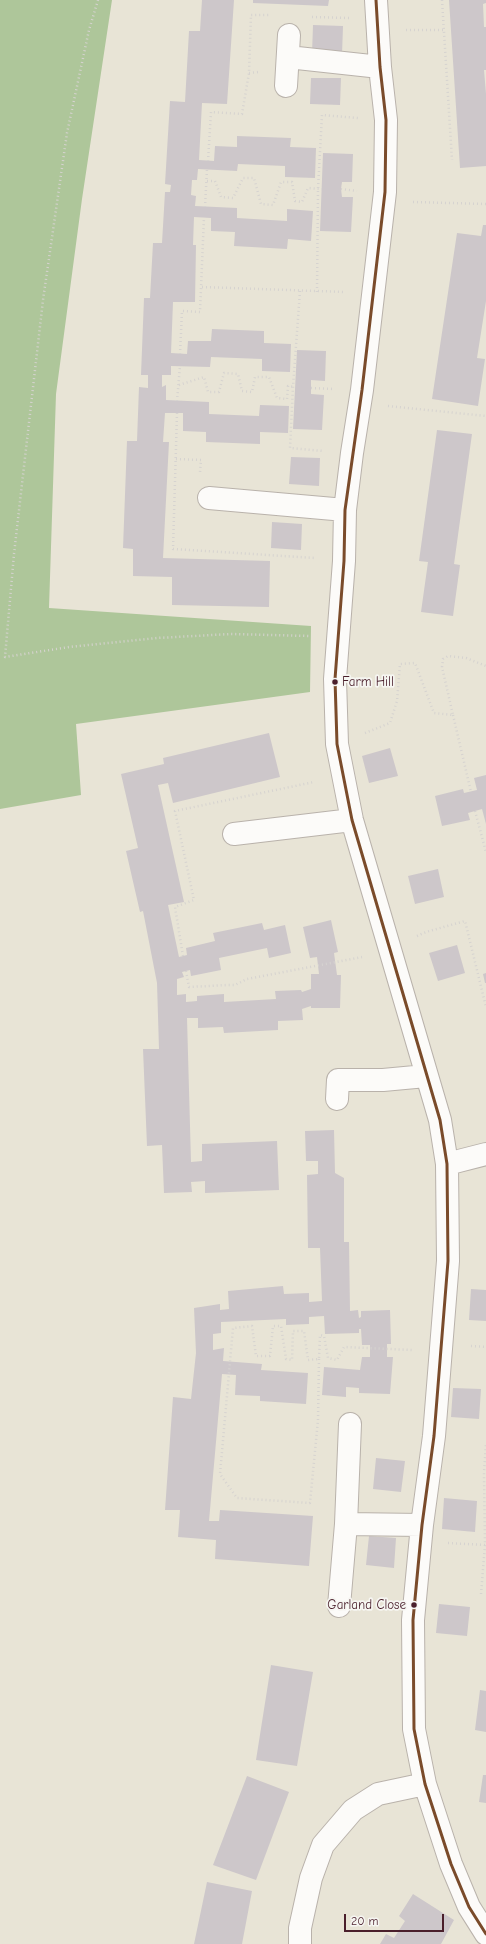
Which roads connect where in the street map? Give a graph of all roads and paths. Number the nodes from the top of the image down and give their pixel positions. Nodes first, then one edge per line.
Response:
1 (98, 0) edge
2 (376, 0) edge
3 (442, 0) edge
4 (251, 15) dead end
5 (427, 29) dead end
6 (444, 30) junction
7 (289, 35) dead end
8 (288, 57) junction
9 (380, 67) junction
10 (286, 86) dead end
11 (356, 118) dead end
12 (452, 160) dead end
13 (208, 161) dead end
14 (207, 169) dead end
15 (206, 181) junction
16 (318, 189) junction
17 (322, 189) dead end
18 (341, 190) dead end
19 (350, 190) dead end
20 (384, 201) junction
21 (486, 204) edge
22 (205, 207) dead end
23 (204, 217) dead end
24 (202, 287) junction
25 (300, 291) junction
26 (317, 292) junction
27 (351, 292) dead end
28 (180, 354) dead end
29 (180, 366) dead end
30 (179, 384) junction
31 (294, 387) junction
32 (311, 388) dead end
33 (322, 388) dead end
34 (177, 401) dead end
35 (360, 404) junction
36 (176, 413) dead end
37 (486, 416) edge
38 (324, 451) dead end
39 (209, 498) dead end
40 (345, 510) junction
41 (297, 557) dead end
42 (338, 636) junction
43 (486, 666) edge
44 (453, 715) junction
45 (337, 744) junction
46 (471, 792) dead end
47 (475, 811) dead end
48 (352, 820) junction
49 (234, 834) dead end
50 (486, 852) edge
51 (426, 932) dead end
52 (344, 961) dead end
53 (186, 971) dead end
54 (486, 1007) edge
55 (426, 1076) junction
56 (337, 1099) dead end
57 (486, 1154) edge
58 (447, 1164) junction
59 (468, 1346) dead end
60 (486, 1347) edge
61 (409, 1350) dead end
62 (319, 1359) junction
63 (350, 1424) dead end
64 (486, 1443) edge
65 (485, 1473) edge
66 (346, 1524) junction
67 (422, 1532) junction
68 (485, 1545) edge
69 (481, 1594) dead end
70 (338, 1606) dead end
71 (425, 1784) junction
72 (486, 1934) edge
73 (300, 1944) edge

1 - 42 path
2 - 9 street
3 - 6 path
4 - 13 path
5 - 6 path
6 - 12 path
7 - 8 street
8 - 9 street
8 - 10 street
9 - 20 street
11 - 16 path
14 - 15 path
15 - 16 path
15 - 22 path
16 - 17 path
16 - 26 path
18 - 19 path
20 - 21 path
20 - 35 street
23 - 24 path
24 - 25 path
24 - 28 path
25 - 26 path
25 - 31 path
26 - 27 path
29 - 30 path
30 - 31 path
30 - 34 path
31 - 38 path
32 - 33 path
35 - 37 path
35 - 40 street
36 - 41 path
39 - 40 street
40 - 42 street
42 - 45 street
43 - 44 path
44 - 45 path
44 - 46 path
45 - 48 street
47 - 50 path
48 - 49 street
48 - 55 street
51 - 54 path
52 - 53 path
55 - 56 street
55 - 58 street
57 - 58 street
58 - 67 street
59 - 60 path
61 - 62 path
62 - 62 path
63 - 66 street
64 - 65 path
65 - 68 path
66 - 67 street
66 - 70 street
67 - 68 path
67 - 71 street
68 - 69 path
71 - 72 street
71 - 73 street

